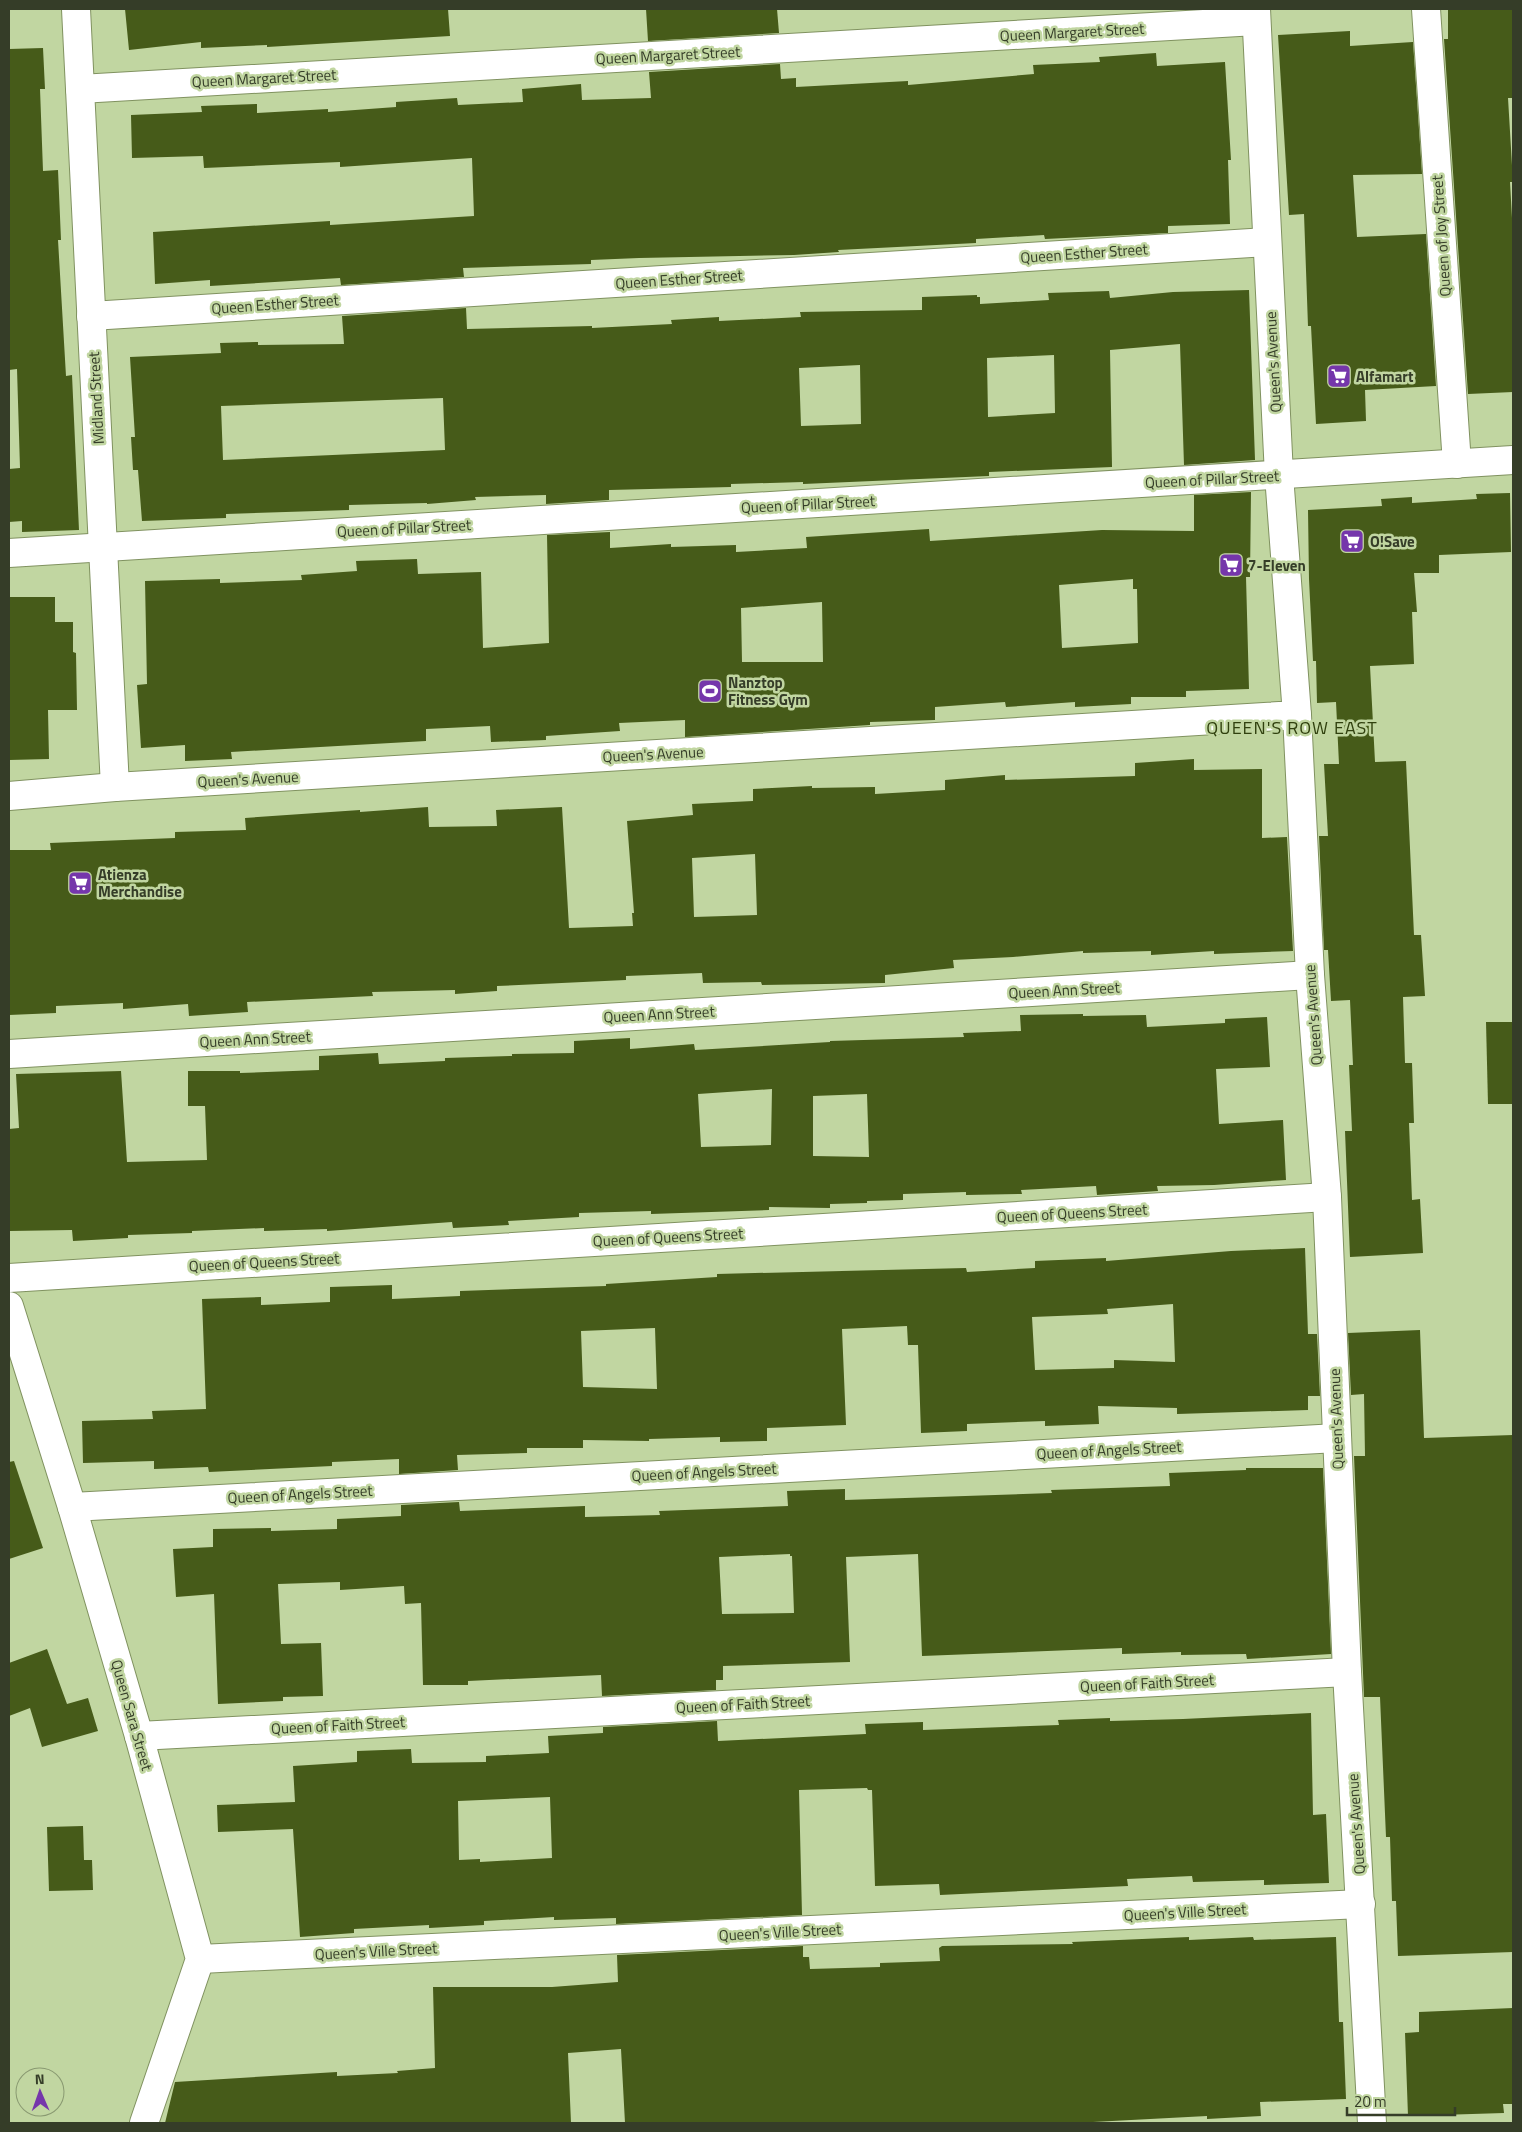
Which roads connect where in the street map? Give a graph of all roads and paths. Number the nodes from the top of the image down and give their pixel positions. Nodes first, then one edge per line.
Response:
1 (76, 9) edge
2 (1426, 9) edge
3 (1256, 15) edge
4 (80, 89) junction
5 (1268, 242) junction
6 (92, 316) junction
7 (1513, 460) edge
8 (1457, 464) junction
9 (1279, 475) junction
10 (103, 546) junction
11 (9, 553) edge
12 (1297, 716) junction
13 (115, 787) junction
14 (9, 796) edge
15 (1310, 975) junction
16 (9, 1054) edge
17 (1327, 1197) junction
18 (9, 1278) edge
19 (9, 1306) edge
20 (1337, 1438) junction
21 (72, 1507) junction
22 (1347, 1672) junction
23 (139, 1736) junction
24 (1361, 1904) junction
25 (200, 1959) junction
26 (144, 2123) edge
27 (1372, 2123) edge

1 - 4 street, Midland Street
2 - 8 street, Queen of Joy Street
3 - 4 street, Queen Margaret Street
3 - 5 street, Queen's Avenue
4 - 6 street, Midland Street
5 - 6 street, Queen Esther Street
5 - 9 street, Queen's Avenue
6 - 10 street, Midland Street
7 - 8 street, Queen of Pillar Street
8 - 9 street, Queen of Pillar Street
9 - 10 street, Queen of Pillar Street
9 - 12 street, Queen's Avenue
10 - 11 street, Queen of Pillar Street
10 - 13 street, Midland Street
12 - 13 street, Queen's Avenue
12 - 15 street, Queen's Avenue
13 - 14 street, Queen's Avenue
15 - 16 street, Queen Ann Street
15 - 17 street, Queen's Avenue
17 - 18 street, Queen of Queens Street
17 - 20 street, Queen's Avenue
19 - 21 street, Queen Sara Street
20 - 21 street, Queen of Angels Street
20 - 22 street, Queen's Avenue
21 - 23 street, Queen Sara Street
22 - 23 street, Queen of Faith Street
22 - 24 street, Queen's Avenue
23 - 25 street, Queen Sara Street
24 - 25 street, Queen's Ville Street
24 - 27 street, Queen's Avenue
25 - 26 street

